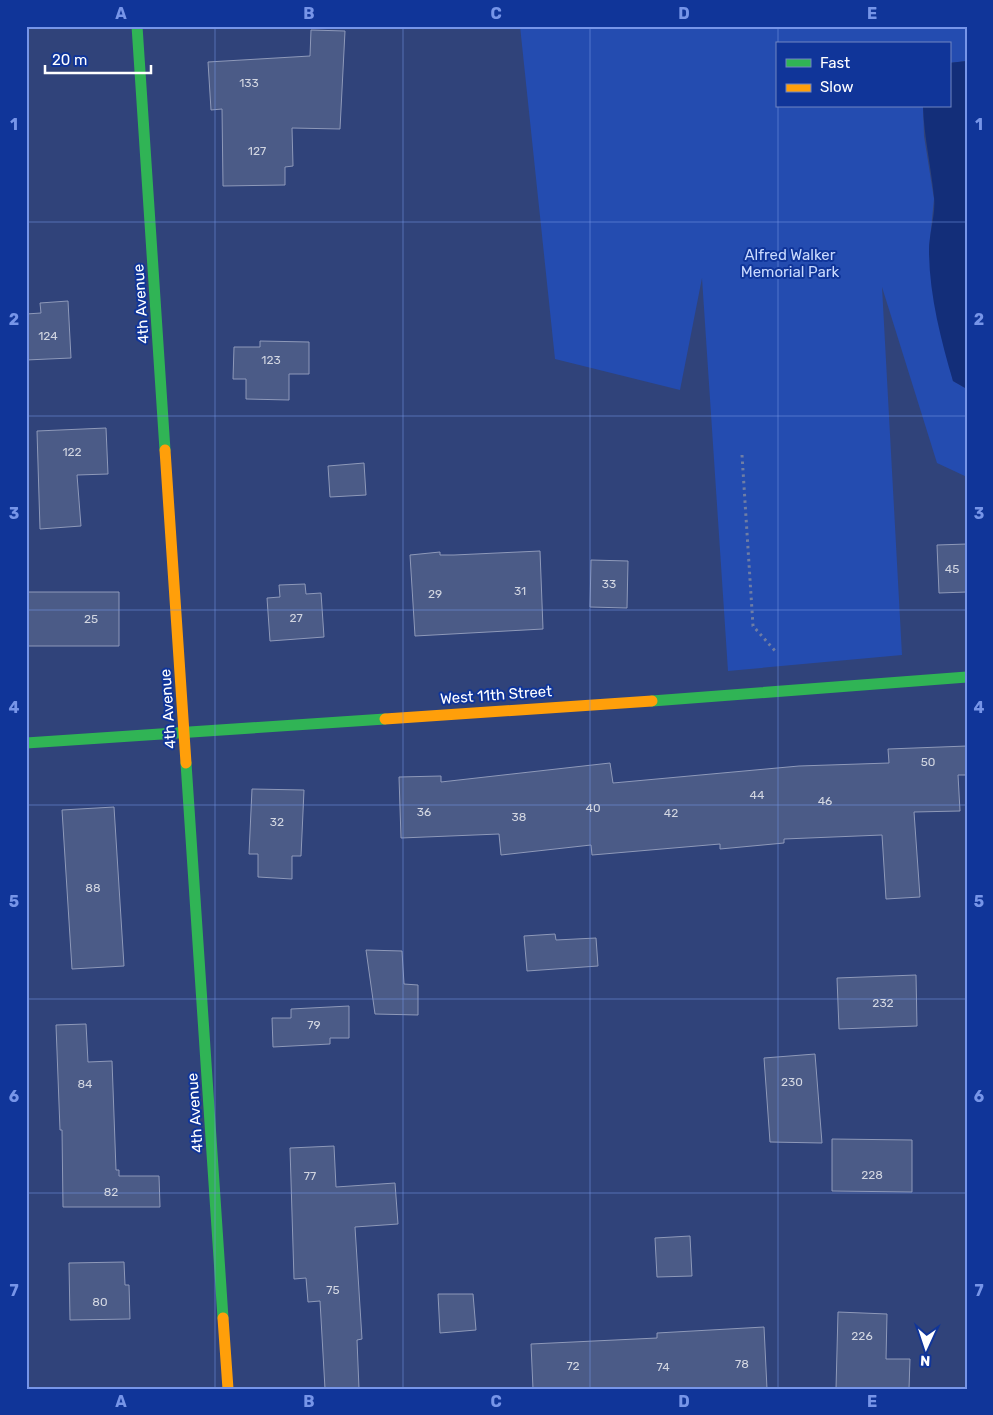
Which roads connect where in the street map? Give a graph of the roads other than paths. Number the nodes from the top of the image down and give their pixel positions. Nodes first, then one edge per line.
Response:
1 (137, 26) edge
2 (967, 677) edge
3 (184, 731) junction
4 (26, 743) edge
5 (228, 1389) edge

1 - 3 street, 4th Avenue
2 - 3 street, West 11th Street
3 - 4 street, West 11th Street
3 - 5 street, 4th Avenue

